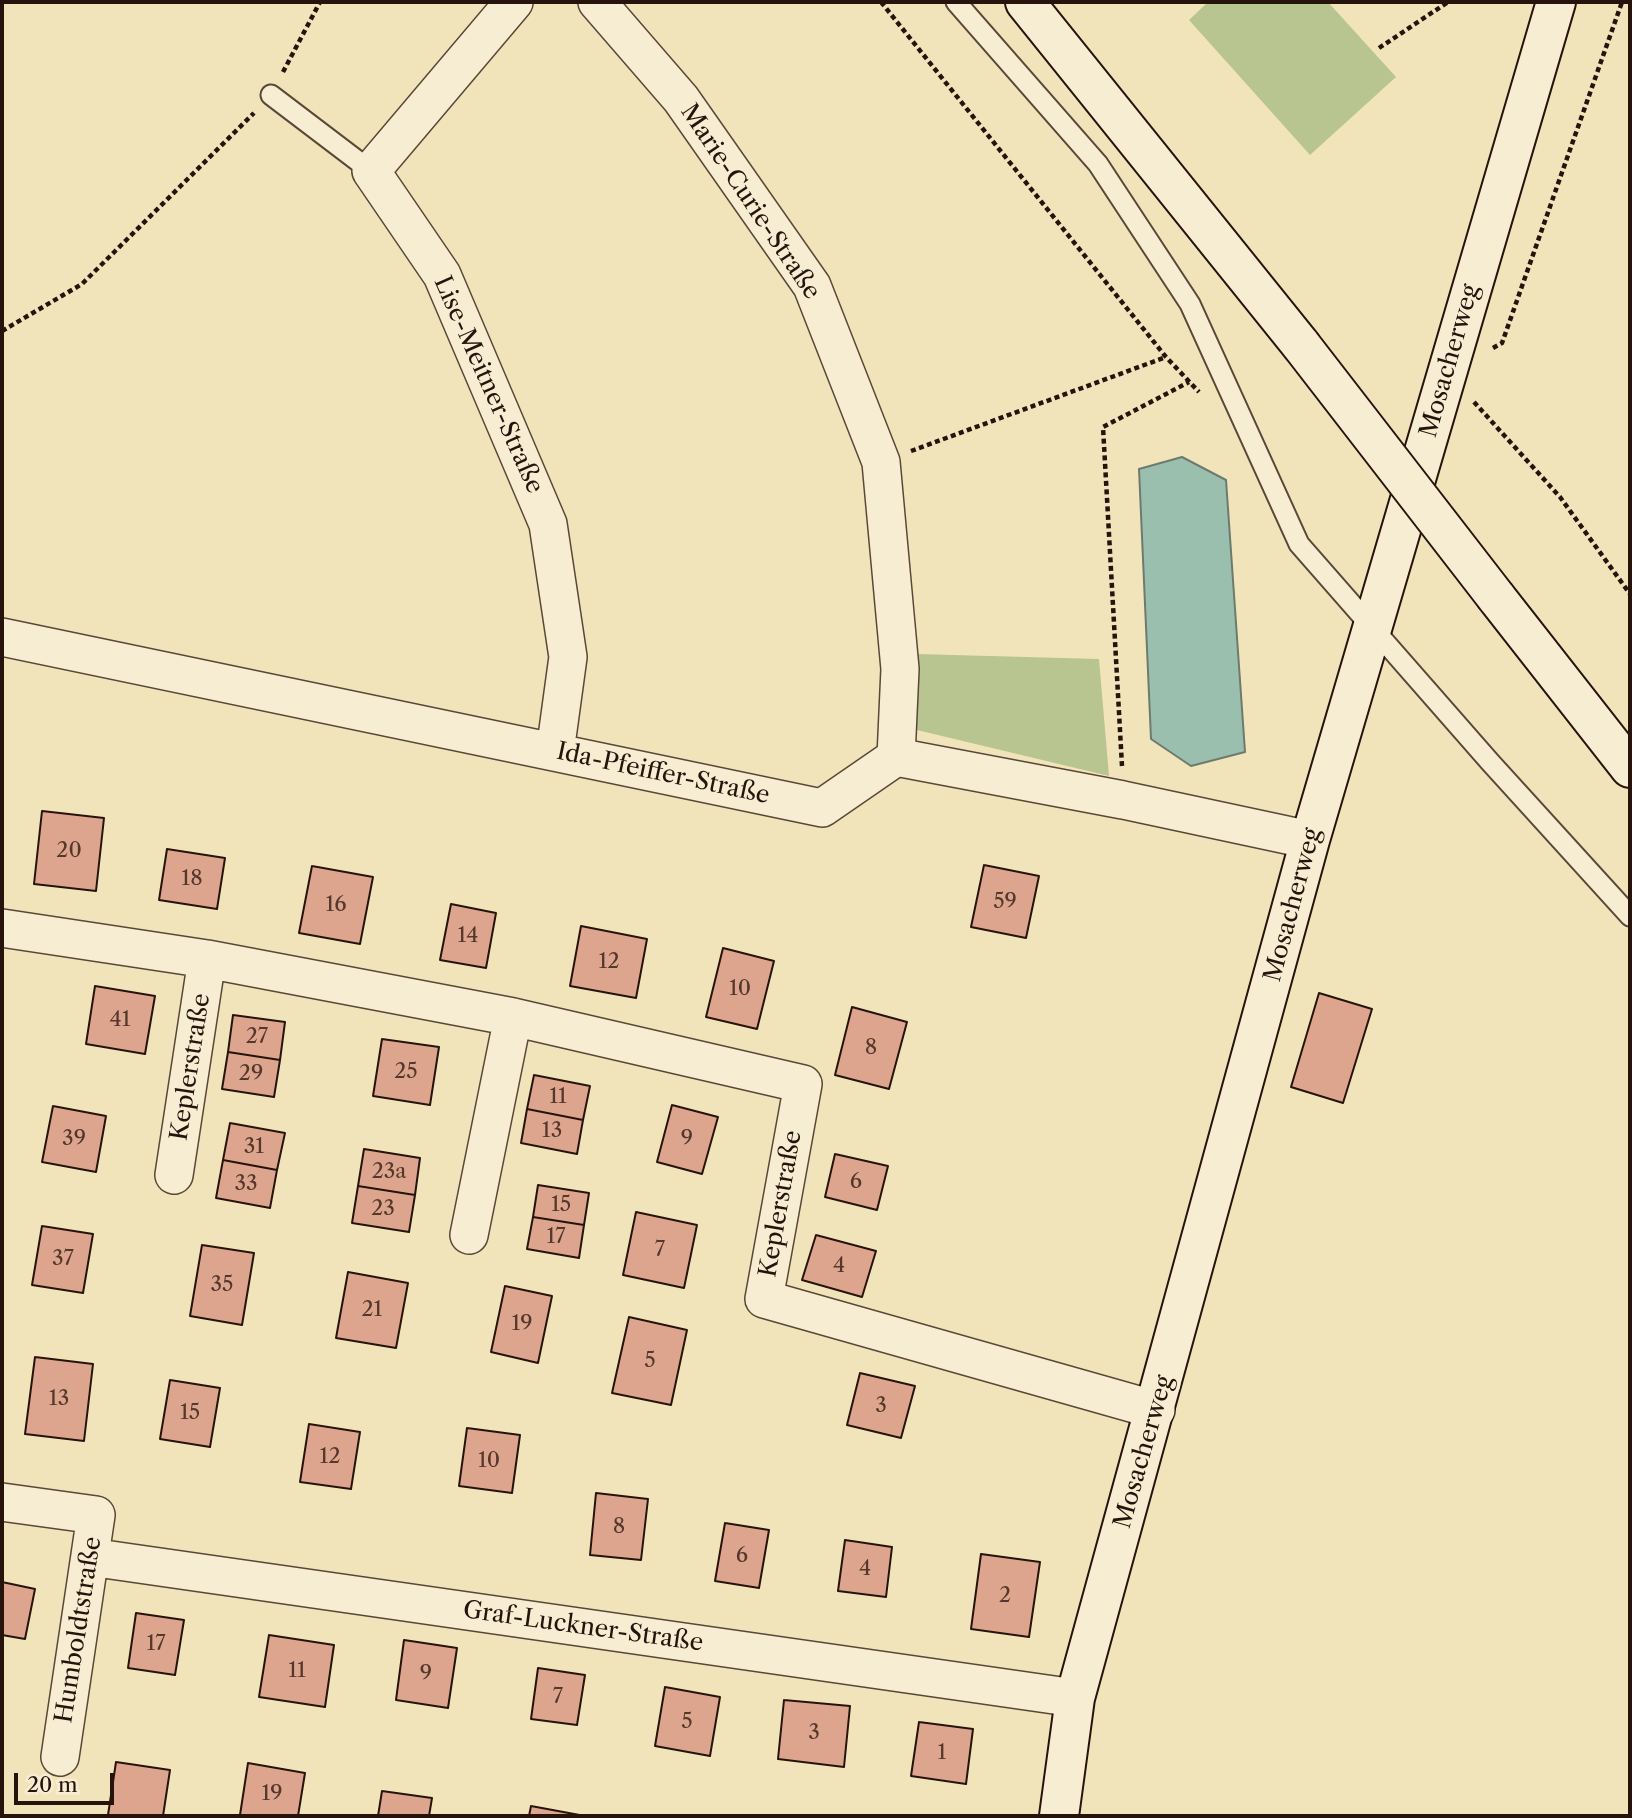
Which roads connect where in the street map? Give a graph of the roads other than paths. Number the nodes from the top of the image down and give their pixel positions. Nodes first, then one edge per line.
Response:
1 (514, 2) edge
2 (597, 2) edge
3 (956, 2) edge
4 (1025, 2) edge
5 (1556, 2) edge
6 (271, 95) road end
7 (371, 171) junction
8 (1372, 629) junction
9 (2, 636) edge
10 (555, 752) junction
11 (896, 757) junction
12 (1630, 768) edge
13 (1310, 840) junction
14 (1630, 916) edge
15 (2, 928) edge
16 (207, 959) junction
17 (513, 1017) junction
18 (174, 1175) dead end
19 (469, 1235) dead end
20 (1156, 1410) junction
21 (2, 1502) edge
22 (90, 1557) junction
23 (1075, 1698) junction
24 (60, 1757) dead end
25 (1059, 1816) edge

1 - 7 street
2 - 11 street, Marie-Curie-Straße
3 - 8 lane
4 - 12 street, bridge
5 - 8 street, Mosacherweg
6 - 7 lane
7 - 10 street, Lise-Meitner-Straße
8 - 13 street, Mosacherweg
8 - 14 lane
9 - 10 street, Ida-Pfeiffer-Straße
10 - 11 street, Ida-Pfeiffer-Straße
11 - 13 street
13 - 20 street, Mosacherweg
15 - 16 street, Keplerstraße
16 - 17 street, Keplerstraße
16 - 18 street, Keplerstraße
17 - 19 street
17 - 20 street, Keplerstraße
20 - 23 street, Mosacherweg
21 - 22 street, Humboldtstraße
22 - 23 street, Graf-Luckner-Straße
22 - 24 street, Humboldtstraße
23 - 25 street, Mosacherweg

